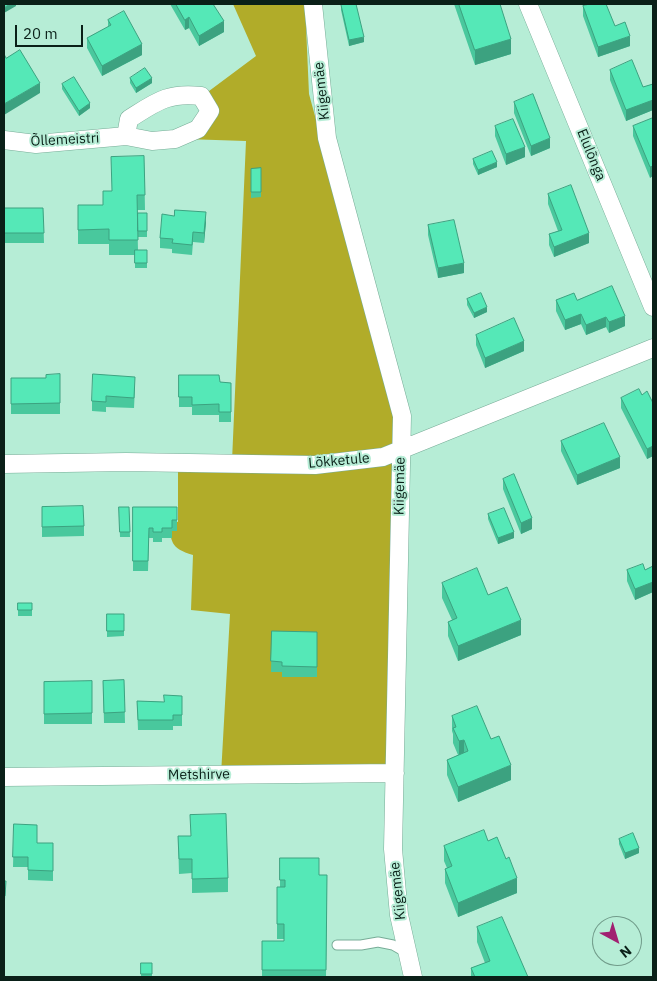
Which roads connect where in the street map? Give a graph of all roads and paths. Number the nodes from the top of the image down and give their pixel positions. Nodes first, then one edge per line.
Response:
1 (313, 4) edge
2 (528, 4) edge
3 (126, 136) dead end
4 (4, 140) edge
5 (653, 307) edge
6 (653, 348) edge
7 (401, 450) junction
8 (4, 464) edge
9 (395, 773) junction
10 (4, 777) edge
11 (337, 946) dead end
12 (408, 953) junction
13 (413, 977) edge

1 - 7 street, Kiigemäe
2 - 5 street, Elulõnga
3 - 4 street, Õllemeistri
6 - 7 street, Lõkketule
7 - 8 street, Lõkketule
7 - 9 street, Kiigemäe
9 - 10 street, Metshirve
9 - 12 street, Kiigemäe
11 - 12 lane
12 - 13 street, Kiigemäe

